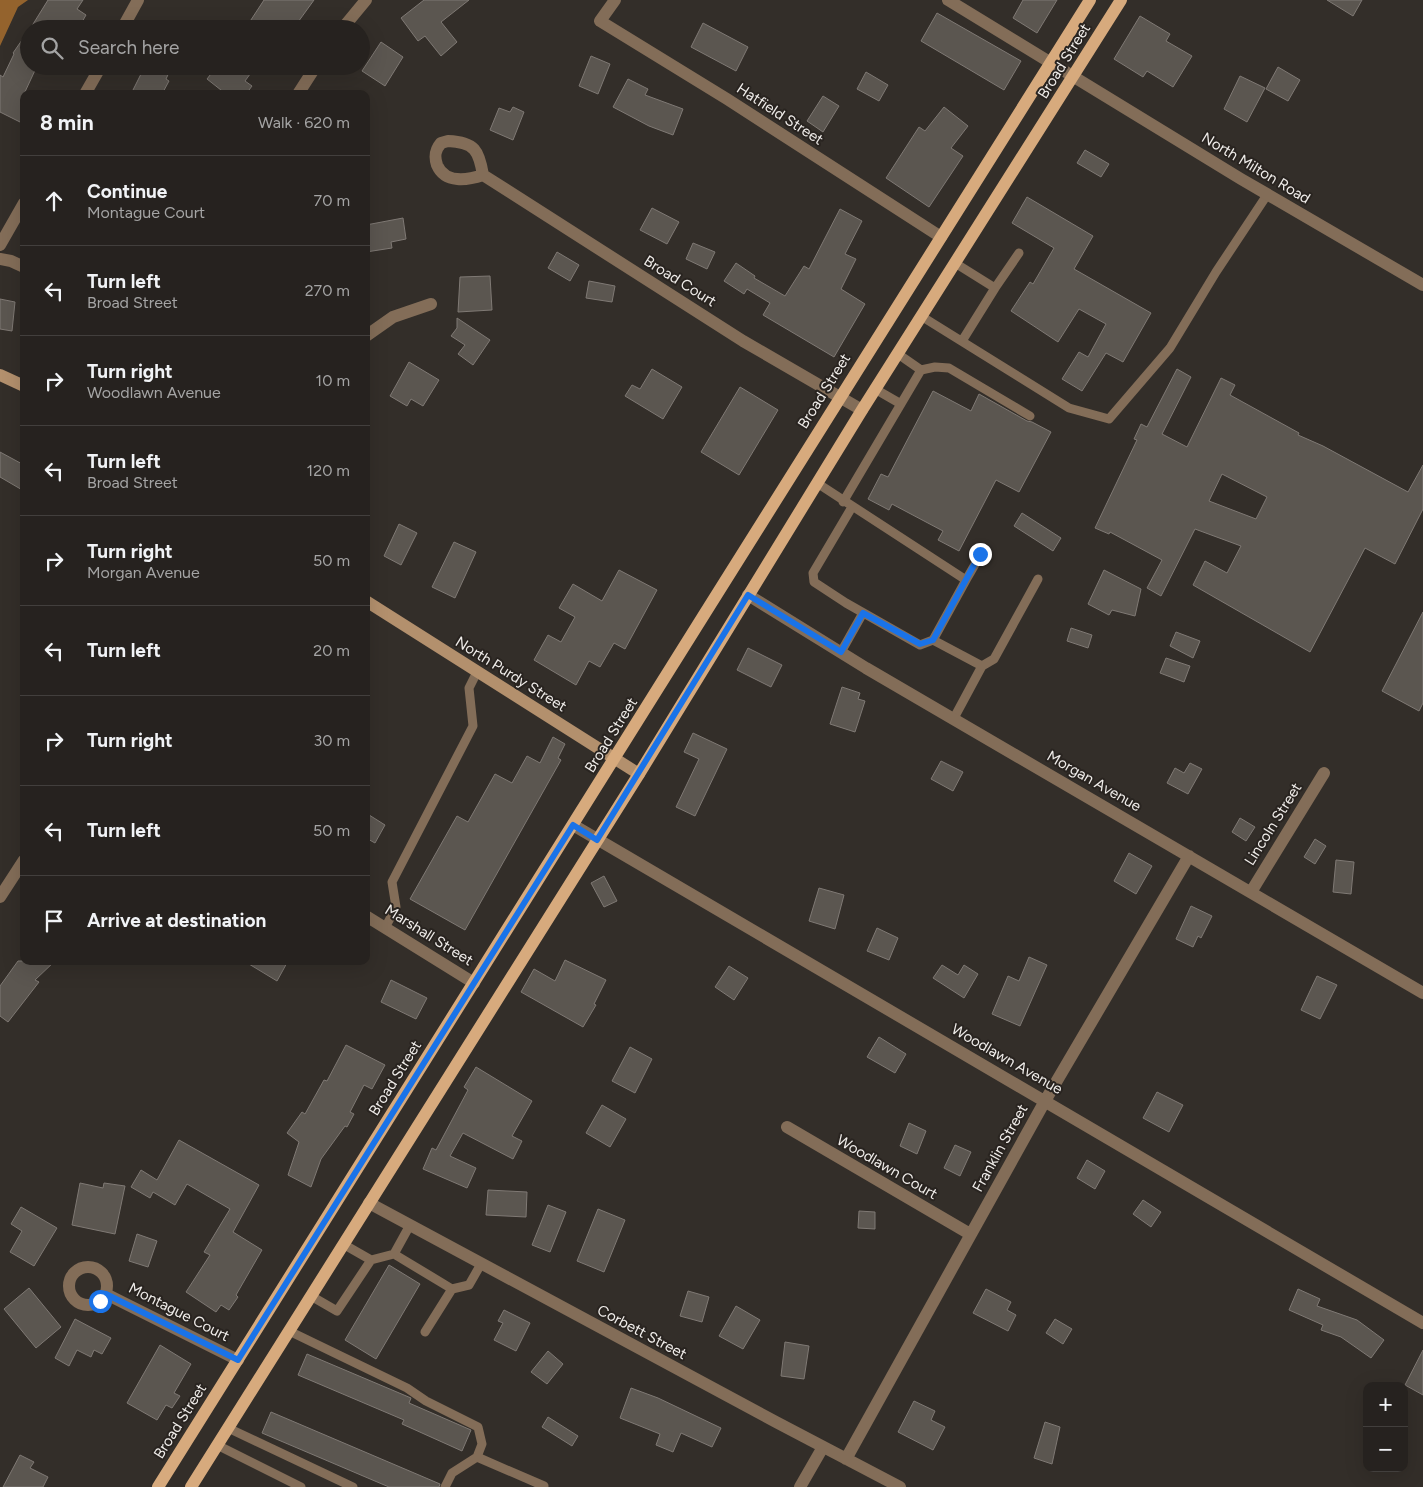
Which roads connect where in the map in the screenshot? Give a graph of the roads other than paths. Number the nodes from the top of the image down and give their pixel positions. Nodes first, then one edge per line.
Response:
1 (138, 0) edge
2 (366, 0) edge
3 (615, 0) edge
4 (948, 0) edge
5 (1090, 0) edge
6 (1122, 0) edge
7 (127, 20) edge
8 (349, 20) edge
9 (1051, 63) junction
10 (96, 75) edge
11 (310, 75) edge
12 (1073, 76) junction
13 (87, 90) edge
14 (301, 90) edge
15 (483, 176) dead end
16 (1267, 194) junction
17 (20, 210) edge
18 (941, 237) junction
19 (0, 245) edge
20 (1019, 252) dead end
21 (0, 259) edge
22 (955, 263) junction
23 (20, 266) edge
24 (1423, 284) edge
25 (995, 288) junction
26 (431, 304) dead end
27 (921, 316) junction
28 (370, 333) edge
29 (962, 341) junction
30 (898, 354) junction
31 (921, 370) junction
32 (0, 375) edge
33 (20, 384) edge
34 (875, 389) junction
35 (840, 397) junction
36 (901, 404) junction
37 (862, 410) junction
38 (1030, 416) dead end
39 (817, 483) junction
40 (847, 504) junction
41 (980, 554) dead end
42 (1038, 579) dead end
43 (966, 580) junction
44 (748, 595) junction
45 (370, 604) edge
46 (863, 613) junction
47 (933, 640) junction
48 (841, 652) junction
49 (982, 666) junction
50 (477, 672) junction
51 (954, 718) junction
52 (615, 758) junction
53 (1324, 773) dead end
54 (639, 774) junction
55 (573, 825) junction
56 (597, 840) junction
57 (1189, 856) junction
58 (20, 866) edge
59 (1251, 892) junction
60 (0, 897) edge
61 (370, 919) edge
62 (385, 928) junction
63 (474, 982) junction
64 (1423, 993) edge
65 (1045, 1101) junction
66 (787, 1127) dead end
67 (369, 1203) junction
68 (410, 1225) junction
69 (970, 1234) junction
70 (343, 1244) junction
71 (394, 1254) junction
72 (371, 1260) junction
73 (481, 1264) junction
74 (452, 1290) junction
75 (106, 1294) dead end
76 (311, 1296) junction
77 (1422, 1319) edge
78 (289, 1332) junction
79 (425, 1332) dead end
80 (238, 1360) junction
81 (228, 1428) junction
82 (217, 1445) junction
83 (823, 1447) junction
84 (477, 1458) junction
85 (846, 1459) junction
86 (544, 1486) dead end
87 (158, 1487) edge
88 (191, 1487) edge
89 (301, 1487) edge
90 (353, 1487) edge
91 (445, 1487) edge
92 (800, 1487) edge
93 (900, 1487) edge

1 - 7 street
2 - 8 street
3 - 18 street, Hatfield Street
4 - 9 street, North Milton Road
5 - 9 main road, Broad Street
6 - 12 main road, Broad Street
9 - 12 street, North Milton Road
9 - 18 main road, Broad Street
10 - 13 street
11 - 14 street
12 - 16 street, North Milton Road
12 - 22 main road, Broad Street
15 - 35 street, Broad Court
16 - 24 street, North Milton Road
16 - 29 lane
17 - 19 street
18 - 35 main road, Broad Street
20 - 25 lane
21 - 23 street
22 - 25 lane
22 - 27 main road, Broad Street
25 - 29 lane
26 - 28 street
27 - 29 lane
27 - 30 main road, Broad Street
30 - 31 lane
30 - 34 main road, Broad Street
31 - 36 lane
31 - 38 lane
32 - 33 street
34 - 36 lane
34 - 37 main road, Broad Street
35 - 37 street, Broad Court
35 - 52 main road, Broad Street
36 - 40 lane
37 - 39 main road, Broad Street
39 - 40 lane
39 - 44 main road, Broad Street
40 - 43 lane
40 - 46 lane
41 - 43 lane
42 - 49 lane
43 - 47 lane
44 - 48 street, Morgan Avenue
44 - 54 main road, Broad Street
45 - 50 street, North Purdy Street
46 - 47 lane
46 - 48 lane
47 - 49 lane
48 - 51 street, Morgan Avenue
49 - 51 lane
50 - 52 street, North Purdy Street
50 - 62 lane
51 - 57 street, Morgan Avenue
52 - 54 street, North Purdy Street
52 - 55 main road, Broad Street
53 - 59 street, Lincoln Street
54 - 56 main road, Broad Street
55 - 56 street, Woodlawn Avenue
55 - 63 main road, Broad Street
56 - 65 street, Woodlawn Avenue
56 - 67 main road, Broad Street
57 - 59 street, Morgan Avenue
57 - 65 street, Franklin Street
58 - 60 street
59 - 64 street, Morgan Avenue
61 - 62 street, Marshall Street
62 - 63 street, Marshall Street
63 - 80 main road, Broad Street
65 - 69 street, Franklin Street
65 - 77 street, Woodlawn Avenue
66 - 69 street, Woodlawn Court
67 - 68 street, Corbett Street
67 - 70 main road, Broad Street
68 - 71 lane
68 - 73 street, Corbett Street
69 - 85 street, Franklin Street
70 - 72 lane
70 - 76 main road, Broad Street
71 - 72 lane
71 - 74 lane
72 - 76 lane
73 - 74 lane
73 - 83 street, Corbett Street
74 - 79 lane
75 - 80 street, Montague Court
76 - 78 main road, Broad Street
78 - 81 main road, Broad Street
78 - 84 lane
80 - 87 main road, Broad Street
81 - 82 main road, Broad Street
81 - 90 lane
82 - 88 main road, Broad Street
82 - 89 lane
83 - 85 street, Corbett Street
83 - 92 street
84 - 86 lane
84 - 91 lane
85 - 93 street, Corbett Street

